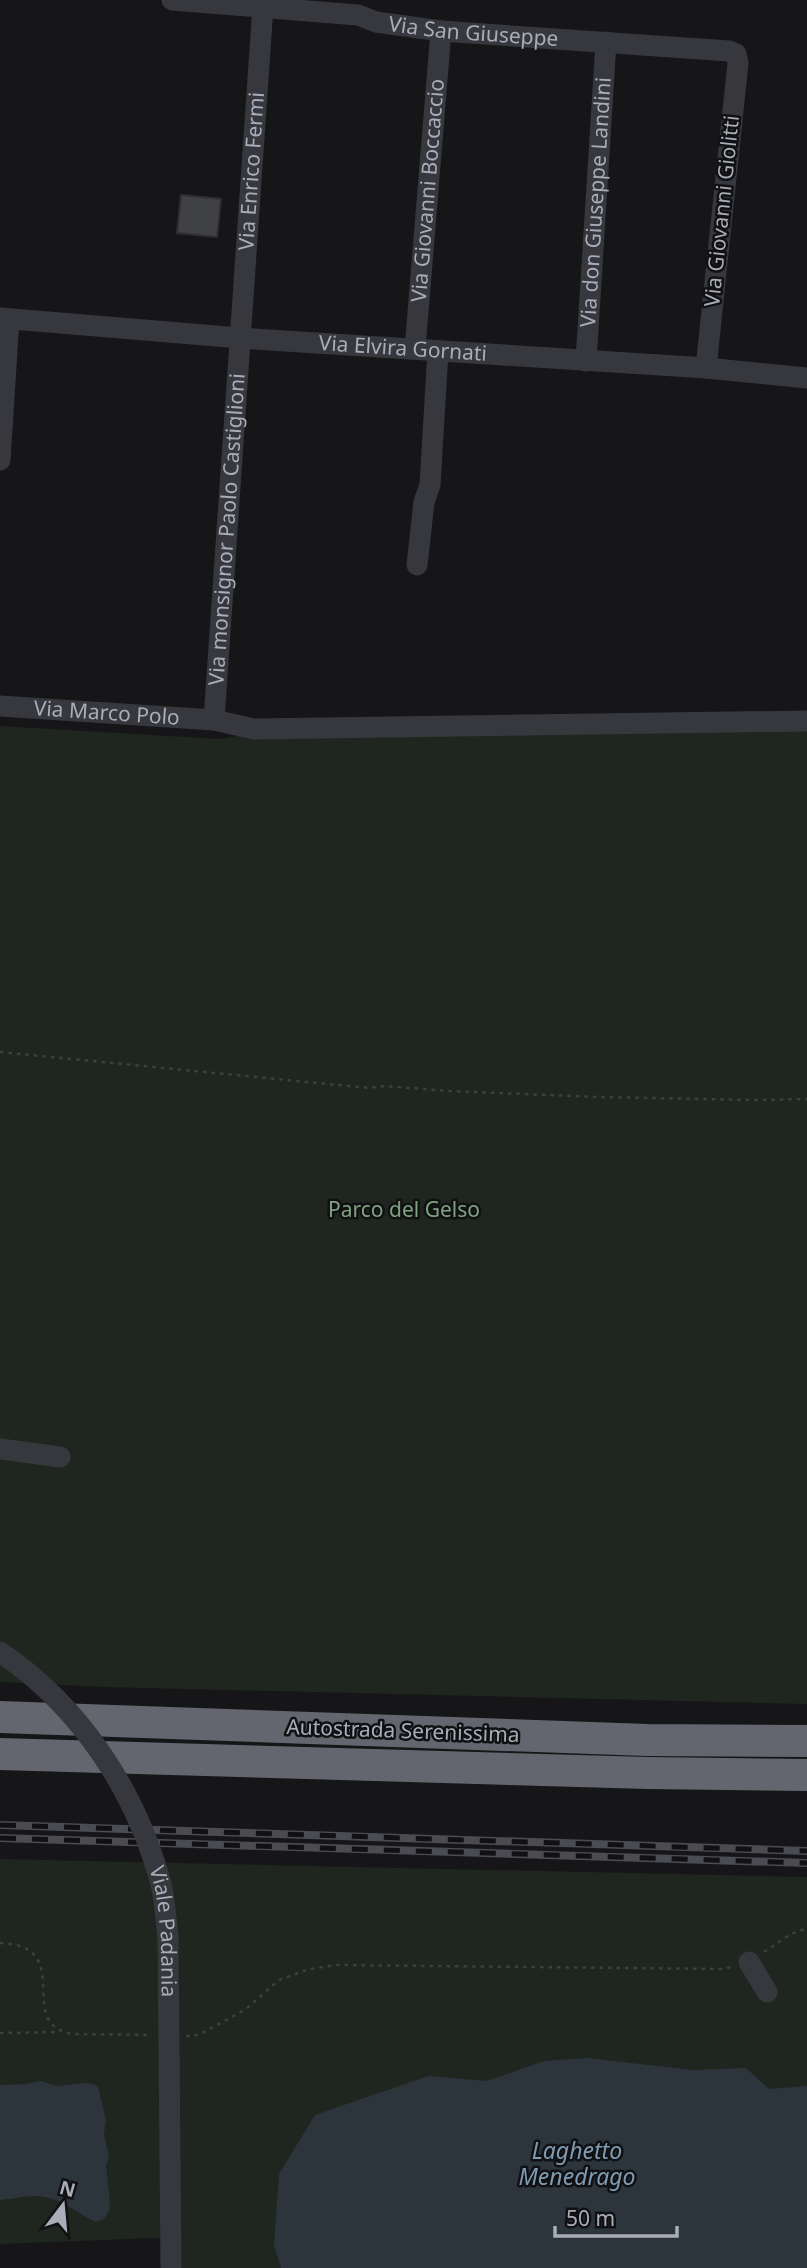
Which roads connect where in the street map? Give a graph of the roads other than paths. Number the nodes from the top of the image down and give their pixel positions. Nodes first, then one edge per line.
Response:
1 (172, 0) edge
2 (263, 6) junction
3 (441, 31) junction
4 (606, 42) junction
5 (736, 54) joint
6 (5, 318) edge
7 (240, 338) junction
8 (415, 349) junction
9 (438, 351) junction
10 (586, 361) junction
11 (706, 368) junction
12 (807, 378) edge
13 (0, 460) edge
14 (417, 565) dead end
15 (0, 706) edge
16 (214, 720) junction
17 (807, 721) edge
18 (0, 1449) edge
19 (60, 1457) dead end
20 (0, 1652) edge
21 (0, 1717) edge
22 (807, 1741) edge
23 (0, 1754) edge
24 (807, 1774) edge
25 (749, 1962) road end
26 (767, 1992) dead end
27 (171, 2268) edge

1 - 2 street, Via San Giuseppe
2 - 3 street, Via San Giuseppe
2 - 7 street, Via Enrico Fermi
3 - 4 street, Via San Giuseppe
3 - 8 street, Via Giovanni Boccaccio
4 - 5 street, Via San Giuseppe
4 - 10 street, Via don Giuseppe Landini
5 - 11 street, Via Giovanni Giolitti
6 - 7 street, Via Elvira Gornati
6 - 13 street
7 - 8 street, Via Elvira Gornati
7 - 16 street, Via monsignor Paolo Castiglioni
8 - 9 street, Via Elvira Gornati
9 - 10 street, Via Elvira Gornati
9 - 14 street
10 - 11 street, Via Elvira Gornati
11 - 12 street, Via Elvira Gornati
15 - 16 street, Via Marco Polo
16 - 17 street, Via Marco Polo
18 - 19 street
20 - 27 street, Viale Padania, bridge
21 - 22 highway, Autostrada Serenissima
23 - 24 highway, Autostrada Serenissima
25 - 26 street

